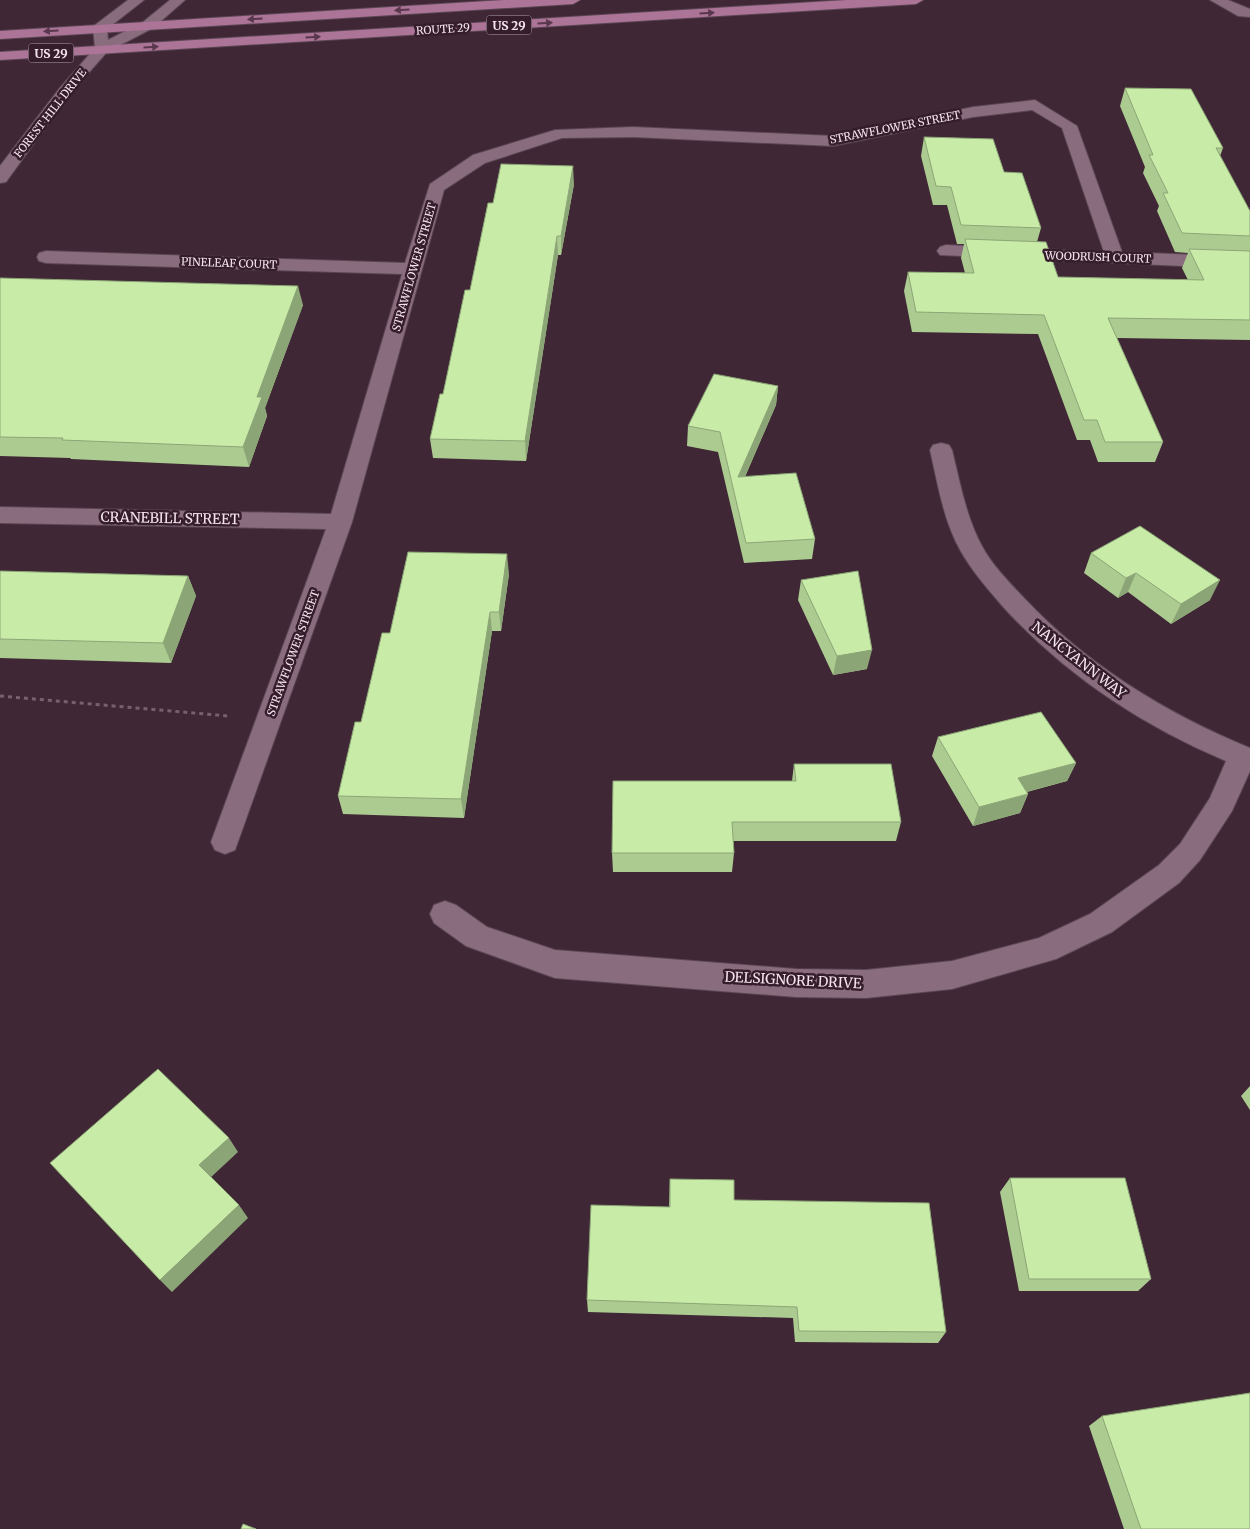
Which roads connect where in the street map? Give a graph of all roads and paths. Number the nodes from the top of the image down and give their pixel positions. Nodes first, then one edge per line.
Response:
1 (137, 0) edge
2 (178, 0) edge
3 (573, 0) edge
4 (916, 0) edge
5 (1217, 0) edge
6 (258, 6) dead end
7 (1250, 13) edge
8 (339, 14) junction
9 (148, 25) junction
10 (100, 28) junction
11 (0, 35) edge
12 (102, 50) junction
13 (0, 56) edge
14 (0, 178) edge
15 (946, 251) dead end
16 (46, 257) dead end
17 (1114, 258) junction
18 (1250, 263) edge
19 (413, 269) junction
20 (941, 450) dead end
21 (0, 515) edge
22 (340, 522) junction
23 (0, 696) edge
24 (269, 720) junction
25 (1246, 758) edge
26 (225, 842) dead end
27 (445, 914) dead end

1 - 10 street
2 - 9 street, FOREST HILL DRIVE
3 -> 8 main road, ROUTE 29 / US 29
12 -> 4 main road, ROUTE 29 / US 29
5 - 7 street
6 - 8 main road
8 -> 9 main road, ROUTE 29 / US 29
9 - 10 main road, ROUTE 29 / US 29
9 - 12 street, FOREST HILL DRIVE
10 -> 11 main road, ROUTE 29 / US 29
10 - 12 street
12 - 13 main road, ROUTE 29 / US 29
12 - 14 street, FOREST HILL DRIVE
15 - 17 street, WOODRUSH COURT
16 - 19 street, PINELEAF COURT
17 - 18 street, WOODRUSH COURT
17 - 19 street, STRAWFLOWER STREET
19 - 22 street, STRAWFLOWER STREET
20 - 25 street, NANCYANN WAY
21 - 22 street, CRANEBILL STREET
22 - 24 street, STRAWFLOWER STREET
23 - 24 path
24 - 26 street, STRAWFLOWER STREET
25 - 27 street, DELSIGNORE DRIVE

